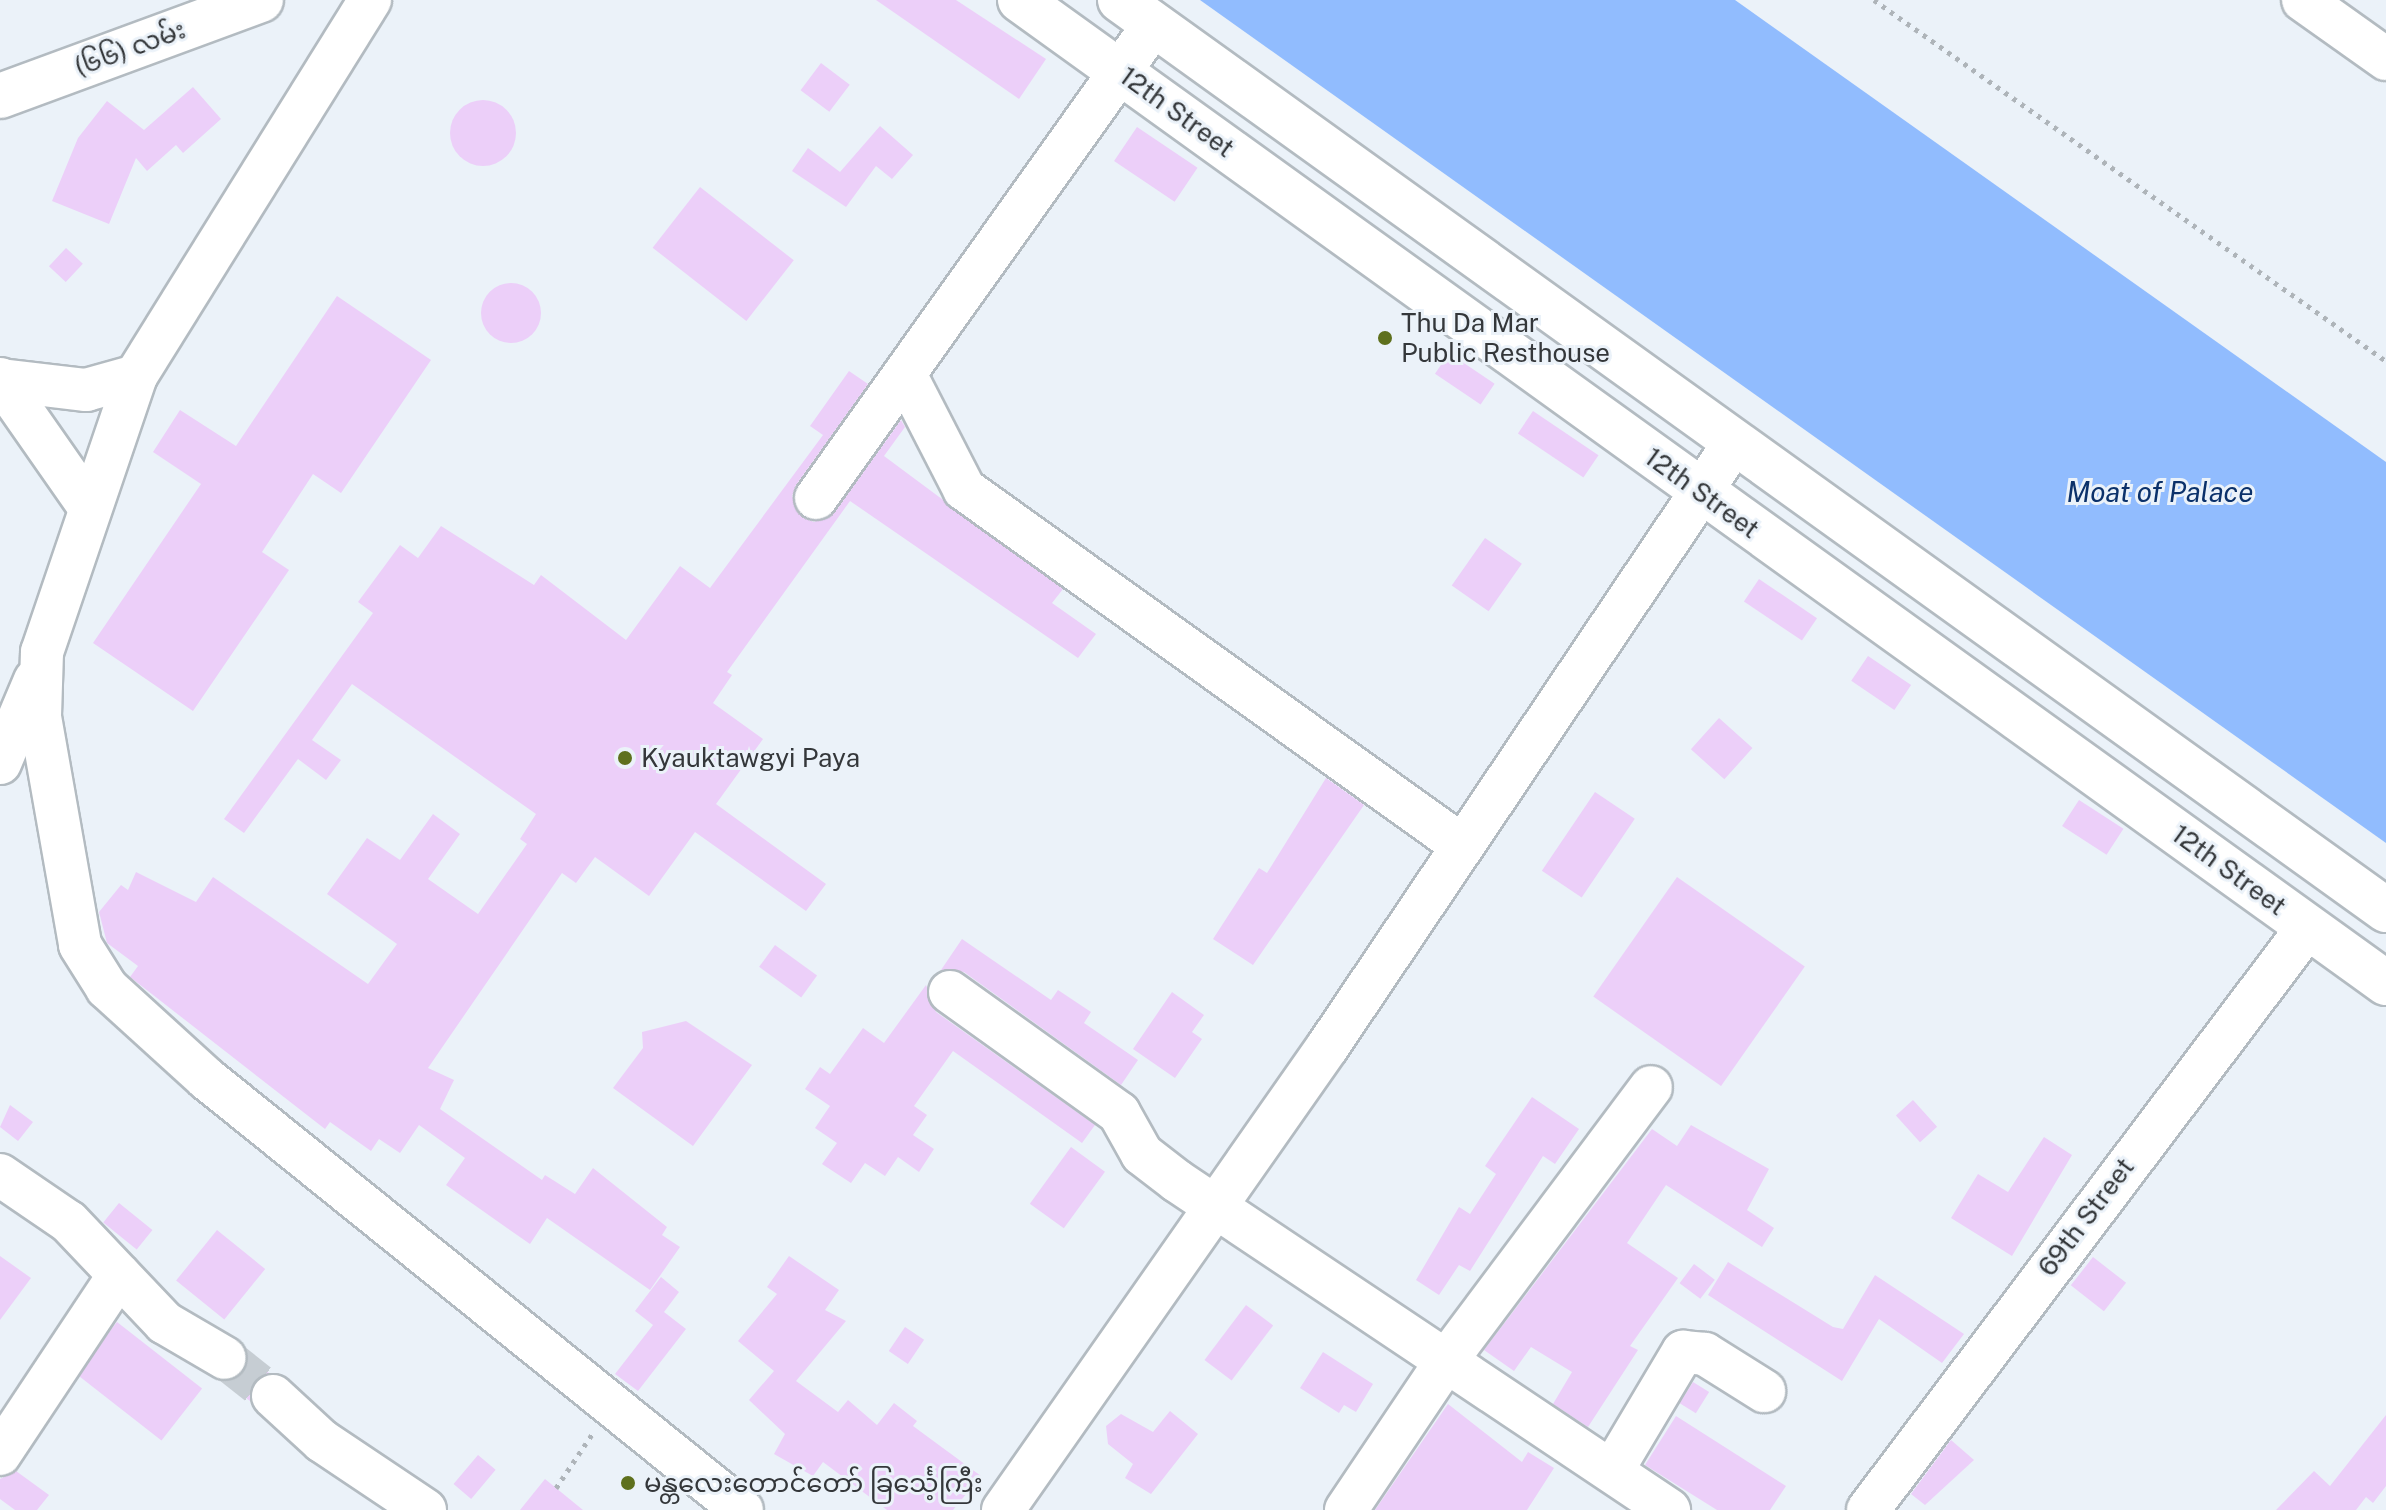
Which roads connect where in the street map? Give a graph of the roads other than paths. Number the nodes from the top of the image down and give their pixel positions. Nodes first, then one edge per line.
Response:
1 (261, 0) edge
2 (370, 0) edge
3 (1020, 0) edge
4 (2303, 0) edge
5 (1137, 12) edge
6 (2386, 59) edge
7 (1121, 71) junction
8 (0, 96) edge
9 (905, 374) junction
10 (136, 376) junction
11 (0, 380) edge
12 (1734, 443) junction
13 (1700, 492) junction
14 (816, 498) dead end
15 (90, 508) junction
16 (37, 676) junction
17 (0, 763) edge
18 (1461, 845) junction
19 (2386, 910) edge
20 (2308, 927) junction
21 (2386, 983) edge
22 (950, 992) dead end
23 (1651, 1087) dead end
24 (0, 1175) edge
25 (1213, 1206) junction
26 (119, 1275) junction
27 (225, 1358) tunnel mouth
28 (1446, 1361) junction
29 (1764, 1391) dead end
30 (273, 1396) tunnel mouth
31 (0, 1454) edge
32 (1612, 1471) junction
33 (425, 1510) edge
34 (742, 1510) edge
35 (1003, 1510) edge
36 (1346, 1510) edge
37 (1669, 1510) edge
38 (1868, 1510) edge

1 - 8 main road, (၆၆) လမ်း
2 - 10 street
3 - 7 main road, 12th Street
4 - 6 street
5 - 7 street
5 - 12 main road
7 - 9 street
7 - 13 main road, 12th Street
9 - 14 street
9 - 18 street
10 - 11 street
10 - 15 street
11 - 15 street
12 - 13 street
12 - 19 main road
13 - 18 street
13 - 20 main road, 12th Street
15 - 16 street
16 - 17 street
16 - 34 street
18 - 25 street
20 - 21 main road, 12th Street
20 - 38 street, 69th Street
22 - 25 street
23 - 28 street
24 - 26 street
25 - 28 street
25 - 35 street
26 - 27 street
26 - 31 street
28 - 32 street
28 - 36 street
29 - 32 street
30 - 33 street
32 - 37 street

